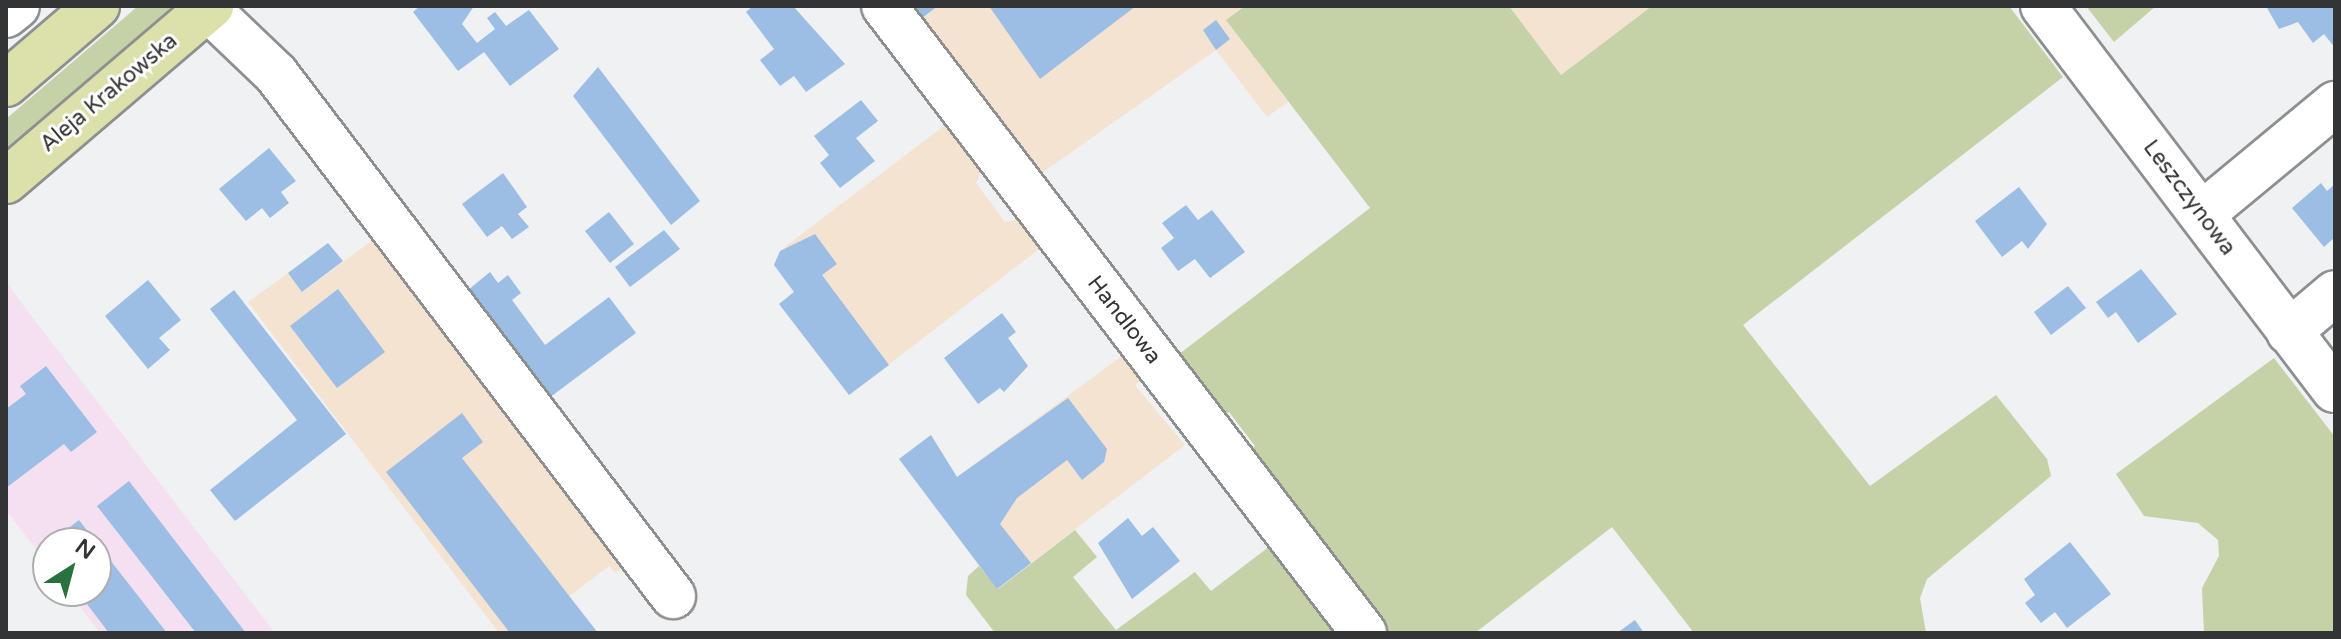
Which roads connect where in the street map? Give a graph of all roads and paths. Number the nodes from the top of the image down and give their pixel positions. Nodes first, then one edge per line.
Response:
1 (17, 6) edge
2 (884, 6) edge
3 (2043, 6) edge
4 (210, 7) edge
5 (85, 10) edge
6 (6, 15) edge
7 (6, 84) edge
8 (2335, 104) edge
9 (6, 181) edge
10 (2202, 214) junction
11 (2335, 293) edge
12 (2289, 332) junction
13 (2335, 390) edge
14 (673, 596) dead end
15 (1364, 633) edge

1 - 6 street
2 - 15 street, Handlowa
3 - 10 street, Leszczynowa
4 - 9 main road, Aleja Krakowska
4 - 14 street
5 - 7 main road
8 - 10 street
10 - 12 street, Leszczynowa
11 - 12 street
12 - 13 street, Leszczynowa

